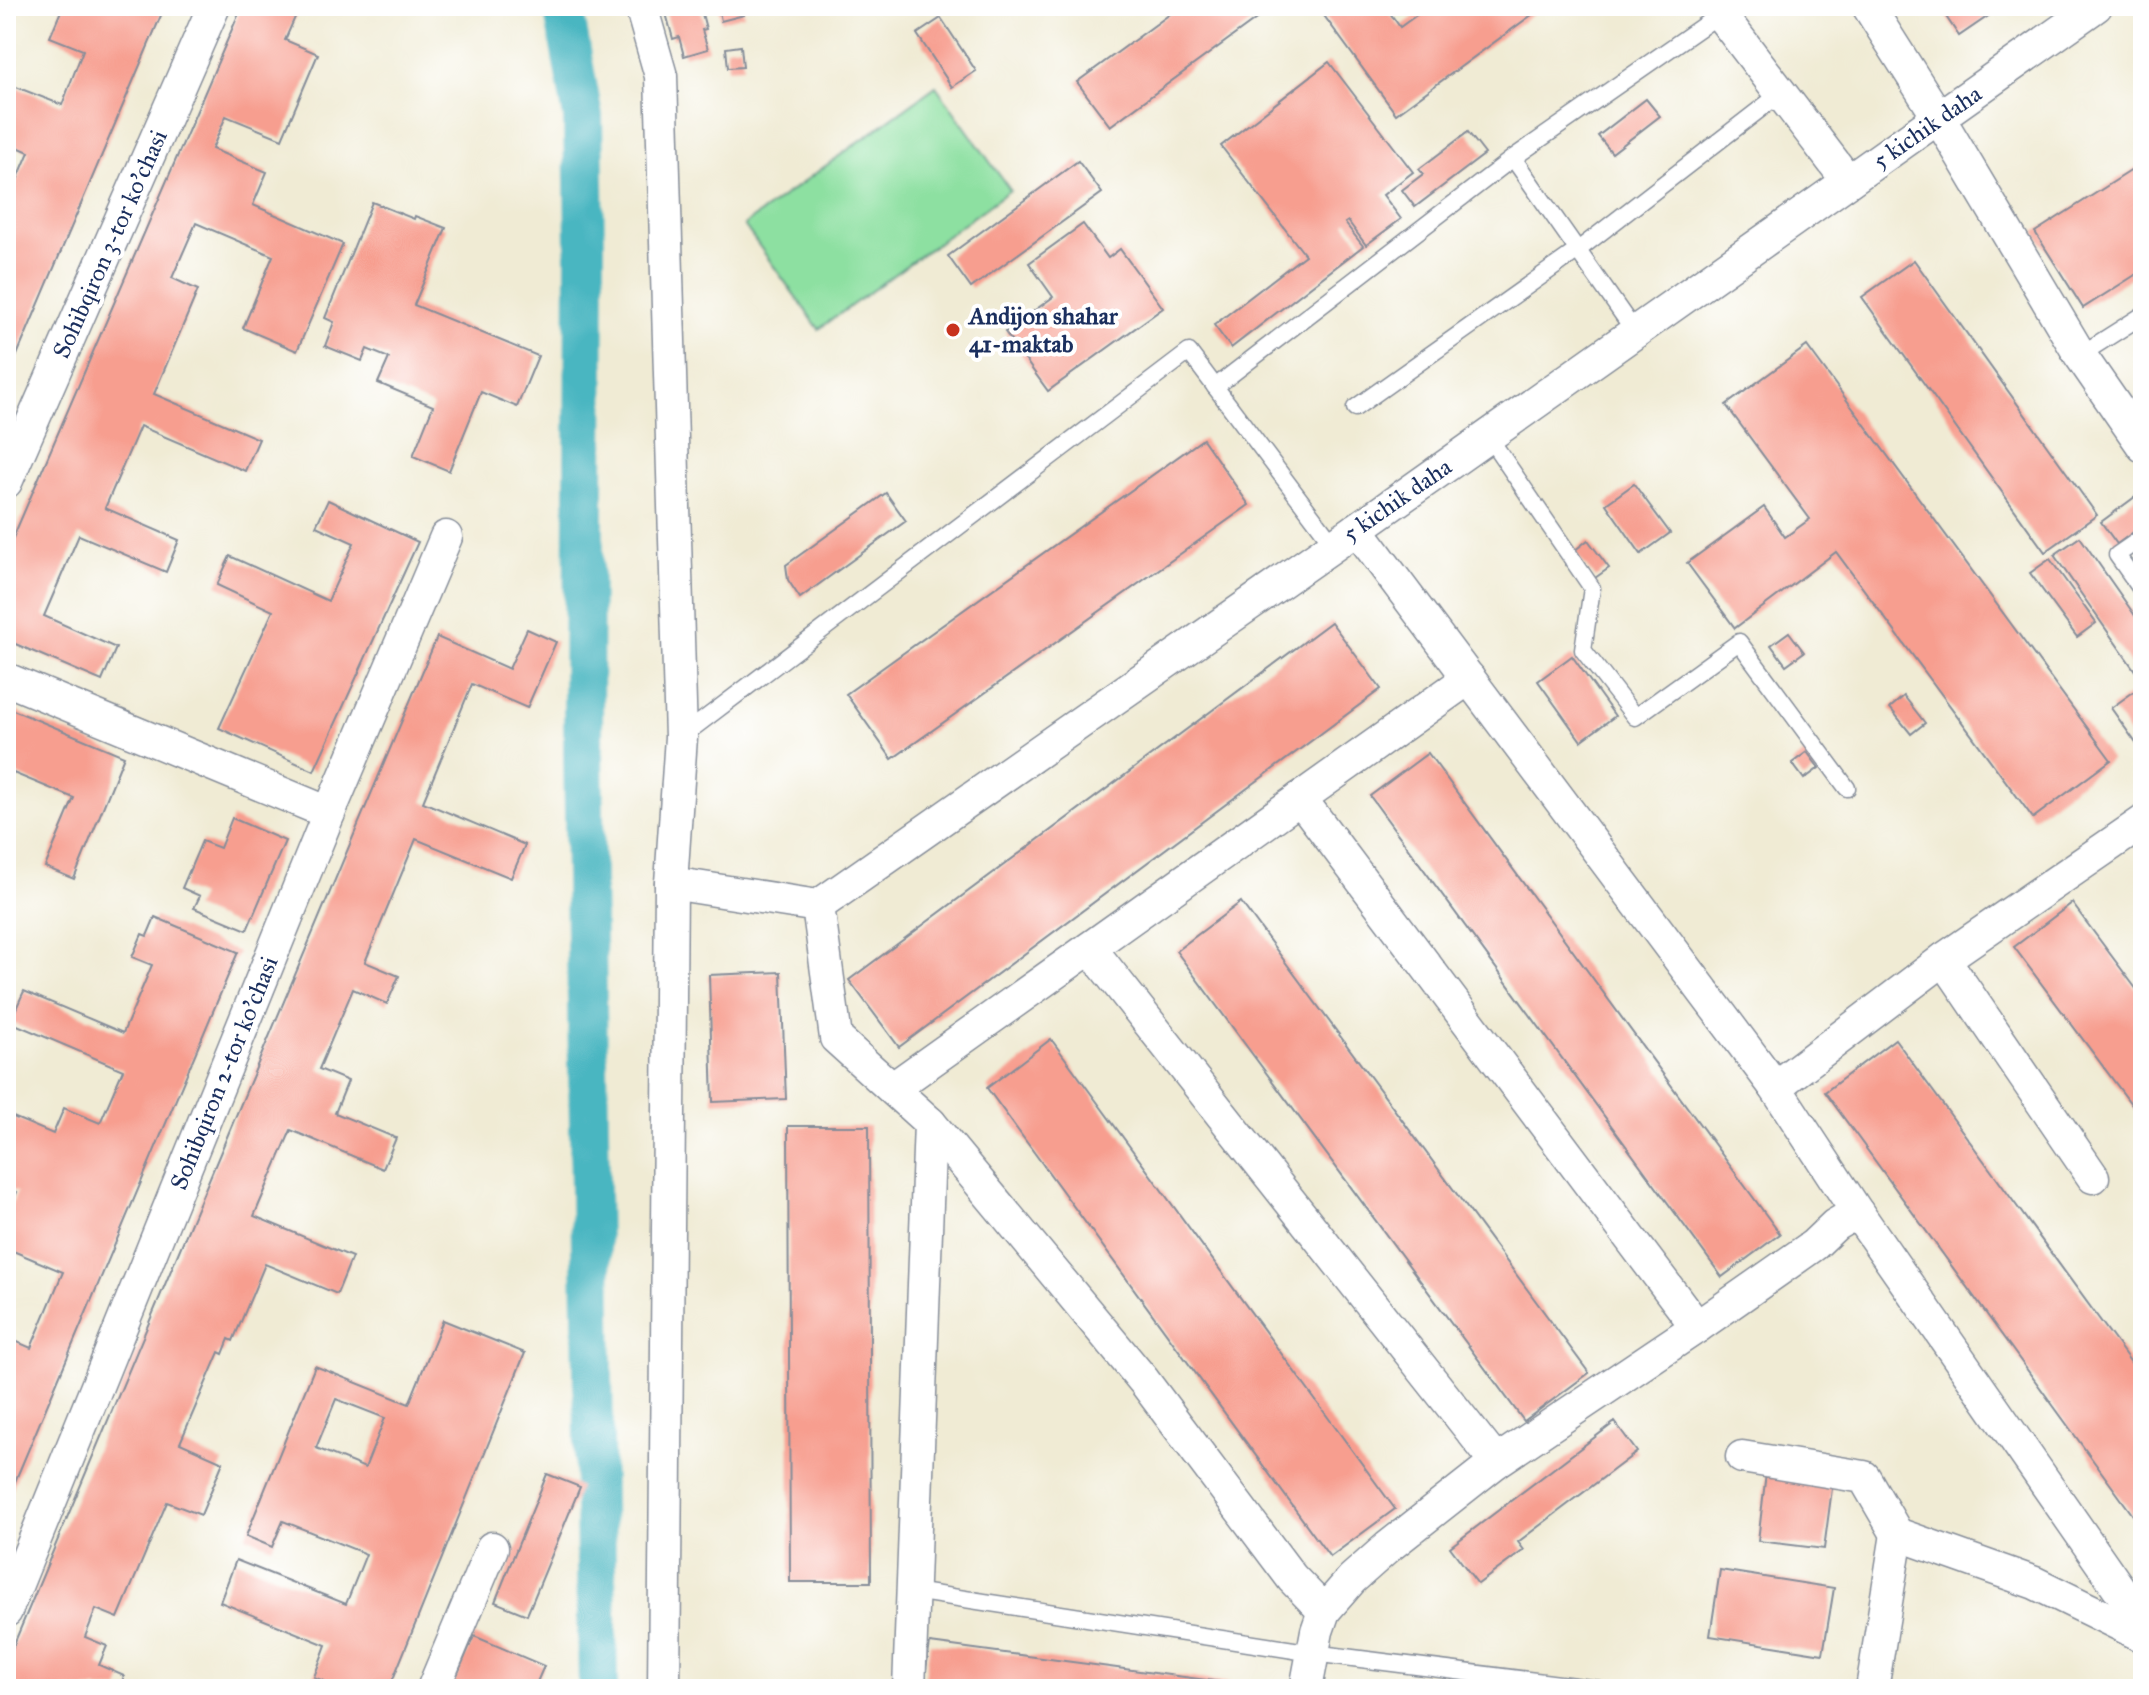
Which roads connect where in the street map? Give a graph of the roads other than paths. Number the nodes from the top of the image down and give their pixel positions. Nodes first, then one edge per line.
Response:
1 (214, 6) edge
2 (641, 6) edge
3 (1868, 6) edge
4 (2090, 8) edge
5 (1717, 10) edge
6 (1781, 93) junction
7 (1939, 118) junction
8 (1513, 158) junction
9 (1848, 181) junction
10 (1578, 250) junction
11 (2143, 315) edge
12 (1635, 332) junction
13 (2080, 355) junction
14 (1215, 387) junction
15 (1355, 408) dead end
16 (1488, 436) junction
17 (2143, 446) edge
18 (6, 482) edge
19 (446, 537) dead end
20 (1345, 537) junction
21 (2143, 537) edge
22 (2143, 592) edge
23 (1469, 678) junction
24 (6, 679) edge
25 (681, 737) junction
26 (1847, 788) dead end
27 (1300, 798) junction
28 (329, 813) junction
29 (2143, 823) edge
30 (671, 883) junction
31 (818, 906) junction
32 (1090, 948) junction
33 (1944, 959) junction
34 (1775, 1087) junction
35 (893, 1088) junction
36 (930, 1123) junction
37 (2093, 1177) dead end
38 (1857, 1212) junction
39 (1697, 1327) junction
40 (1742, 1457) dead end
41 (1496, 1462) junction
42 (1897, 1534) junction
43 (492, 1548) dead end
44 (913, 1591) junction
45 (6, 1611) edge
46 (1324, 1611) junction
47 (2143, 1623) edge
48 (2143, 1636) edge
49 (1313, 1653) junction
50 (433, 1689) edge
51 (664, 1689) edge
52 (909, 1689) edge
53 (1306, 1689) edge
54 (1599, 1689) edge
55 (1872, 1689) edge

1 - 18 street, Sohibqiron 3-tor ko'chasi
2 - 25 street
3 - 7 street
4 - 7 street, 5 kichik daha
5 - 6 street
5 - 8 lane
6 - 9 street
6 - 10 lane
7 - 9 street, 5 kichik daha
7 - 13 street
8 - 10 lane
8 - 14 lane
9 - 12 street, 5 kichik daha
10 - 12 lane
10 - 15 lane
11 - 13 lane
12 - 16 street, 5 kichik daha
13 - 17 street
14 - 20 lane
14 - 25 lane
16 - 20 street, 5 kichik daha
16 - 26 lane
19 - 28 street, Sohibqiron 2-tor ko'chasi
20 - 23 street
20 - 31 street, 5 kichik daha
21 - 22 lane
23 - 27 street
23 - 34 street
24 - 28 street
25 - 30 street
27 - 32 street
27 - 39 street
28 - 45 street, Sohibqiron 2-tor ko'chasi
29 - 33 street
30 - 31 street
30 - 51 street
31 - 35 street
32 - 35 street
32 - 41 street
33 - 34 street
33 - 37 street
34 - 38 street
35 - 36 street
36 - 44 street
36 - 46 street
38 - 39 street
38 - 47 street
39 - 41 street
40 - 42 street
41 - 46 street
42 - 48 street
42 - 55 street
43 - 50 street
44 - 49 lane
44 - 52 street
46 - 49 street
49 - 53 street
49 - 54 lane

